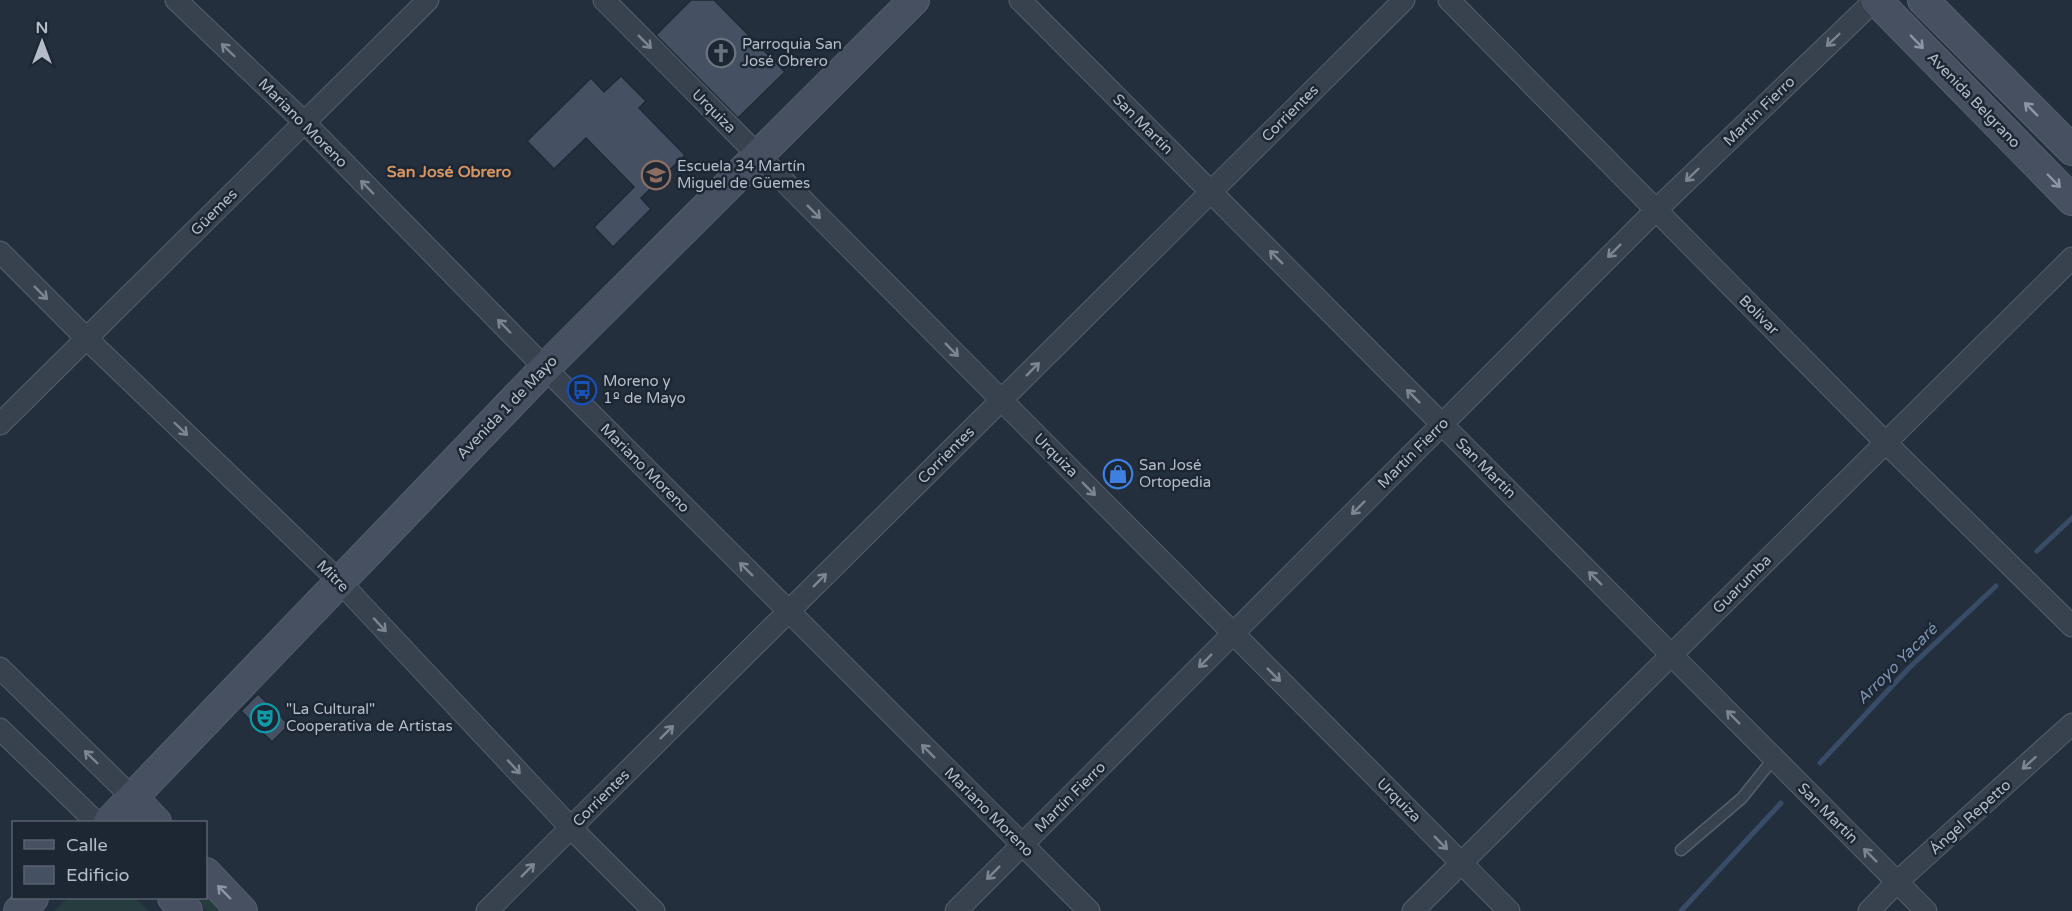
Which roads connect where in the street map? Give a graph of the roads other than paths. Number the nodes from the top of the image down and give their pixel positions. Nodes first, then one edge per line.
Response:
1 (176, 0) edge
2 (428, 0) edge
3 (604, 0) edge
4 (914, 0) edge
5 (1020, 0) edge
6 (1404, 0) edge
7 (1449, 0) edge
8 (1876, 0) edge
9 (1923, 0) edge
10 (304, 122) junction
11 (2072, 150) edge
12 (758, 156) junction
13 (1211, 192) junction
14 (2072, 200) edge
15 (1656, 210) junction
16 (0, 252) edge
17 (2072, 258) edge
18 (86, 338) junction
19 (545, 368) junction
20 (1001, 400) junction
21 (0, 424) edge
22 (1442, 424) junction
23 (1885, 442) junction
24 (340, 582) junction
25 (789, 611) junction
26 (2072, 626) edge
27 (1233, 633) junction
28 (1671, 655) junction
29 (0, 668) edge
30 (2072, 724) edge
31 (0, 729) edge
32 (1774, 758) junction
33 (133, 798) junction
34 (95, 821) edge
35 (110, 821) edge
36 (155, 821) edge
37 (571, 828) junction
38 (1022, 844) junction
39 (1681, 850) dead end
40 (1461, 863) junction
41 (207, 874) edge
42 (1897, 882) junction
43 (31, 899) edge
44 (175, 899) edge
45 (19, 911) edge
46 (187, 911) edge
47 (242, 911) edge
48 (487, 911) edge
49 (654, 911) edge
50 (956, 911) edge
51 (1089, 911) edge
52 (1413, 911) edge
53 (1509, 911) edge
54 (1869, 911) edge
55 (1926, 911) edge

10 -> 1 street, Mariano Moreno
2 - 10 street, Güemes
3 -> 12 street, Urquiza
4 - 12 main road, Avenida 1 de Mayo
5 - 13 street, San Martín
6 - 13 street, Corrientes
7 - 15 street, Bolivar
8 -> 14 main road, Avenida Belgrano
8 -> 15 street, Martín Fierro
11 -> 9 main road
10 - 18 street, Güemes
19 -> 10 street, Mariano Moreno
12 - 19 main road, Avenida 1 de Mayo
12 -> 20 street, Urquiza
20 -> 13 street, Corrientes
22 -> 13 street, San Martín
15 -> 22 street, Martín Fierro
15 - 23 street, Bolivar
16 -> 18 street, Mitre
17 - 23 street, Guarumba
18 - 21 street, Güemes
18 -> 24 street, Mitre
19 - 24 main road, Avenida 1 de Mayo
25 -> 19 street, Mariano Moreno
25 -> 20 street, Corrientes
20 -> 27 street, Urquiza
22 -> 27 street, Martín Fierro
28 -> 22 street, San Martín
23 - 26 street, Bolivar
23 - 28 street, Guarumba
24 - 33 main road, Avenida 1 de Mayo
24 -> 37 street, Mitre
37 -> 25 street, Corrientes
38 -> 25 street, Mariano Moreno
27 -> 38 street, Martín Fierro
27 -> 40 street, Urquiza
32 -> 28 street, San Martín
28 - 40 street, Guarumba
33 -> 29 street
30 -> 42 street, Ángel Repetto
31 - 34 street
32 - 39 lane
42 -> 32 street, San Martín
33 - 35 main road, Avenida 1 de Mayo
33 - 36 main road
48 -> 37 street, Corrientes
37 - 49 street, Mitre
38 -> 50 street, Martín Fierro
38 - 51 street, Mariano Moreno
40 - 52 street, Guarumba
40 - 53 street, Urquiza
47 -> 41 main road
42 - 54 street, Ángel Repetto
42 - 55 street, San Martín
43 - 45 main road
44 - 46 main road

